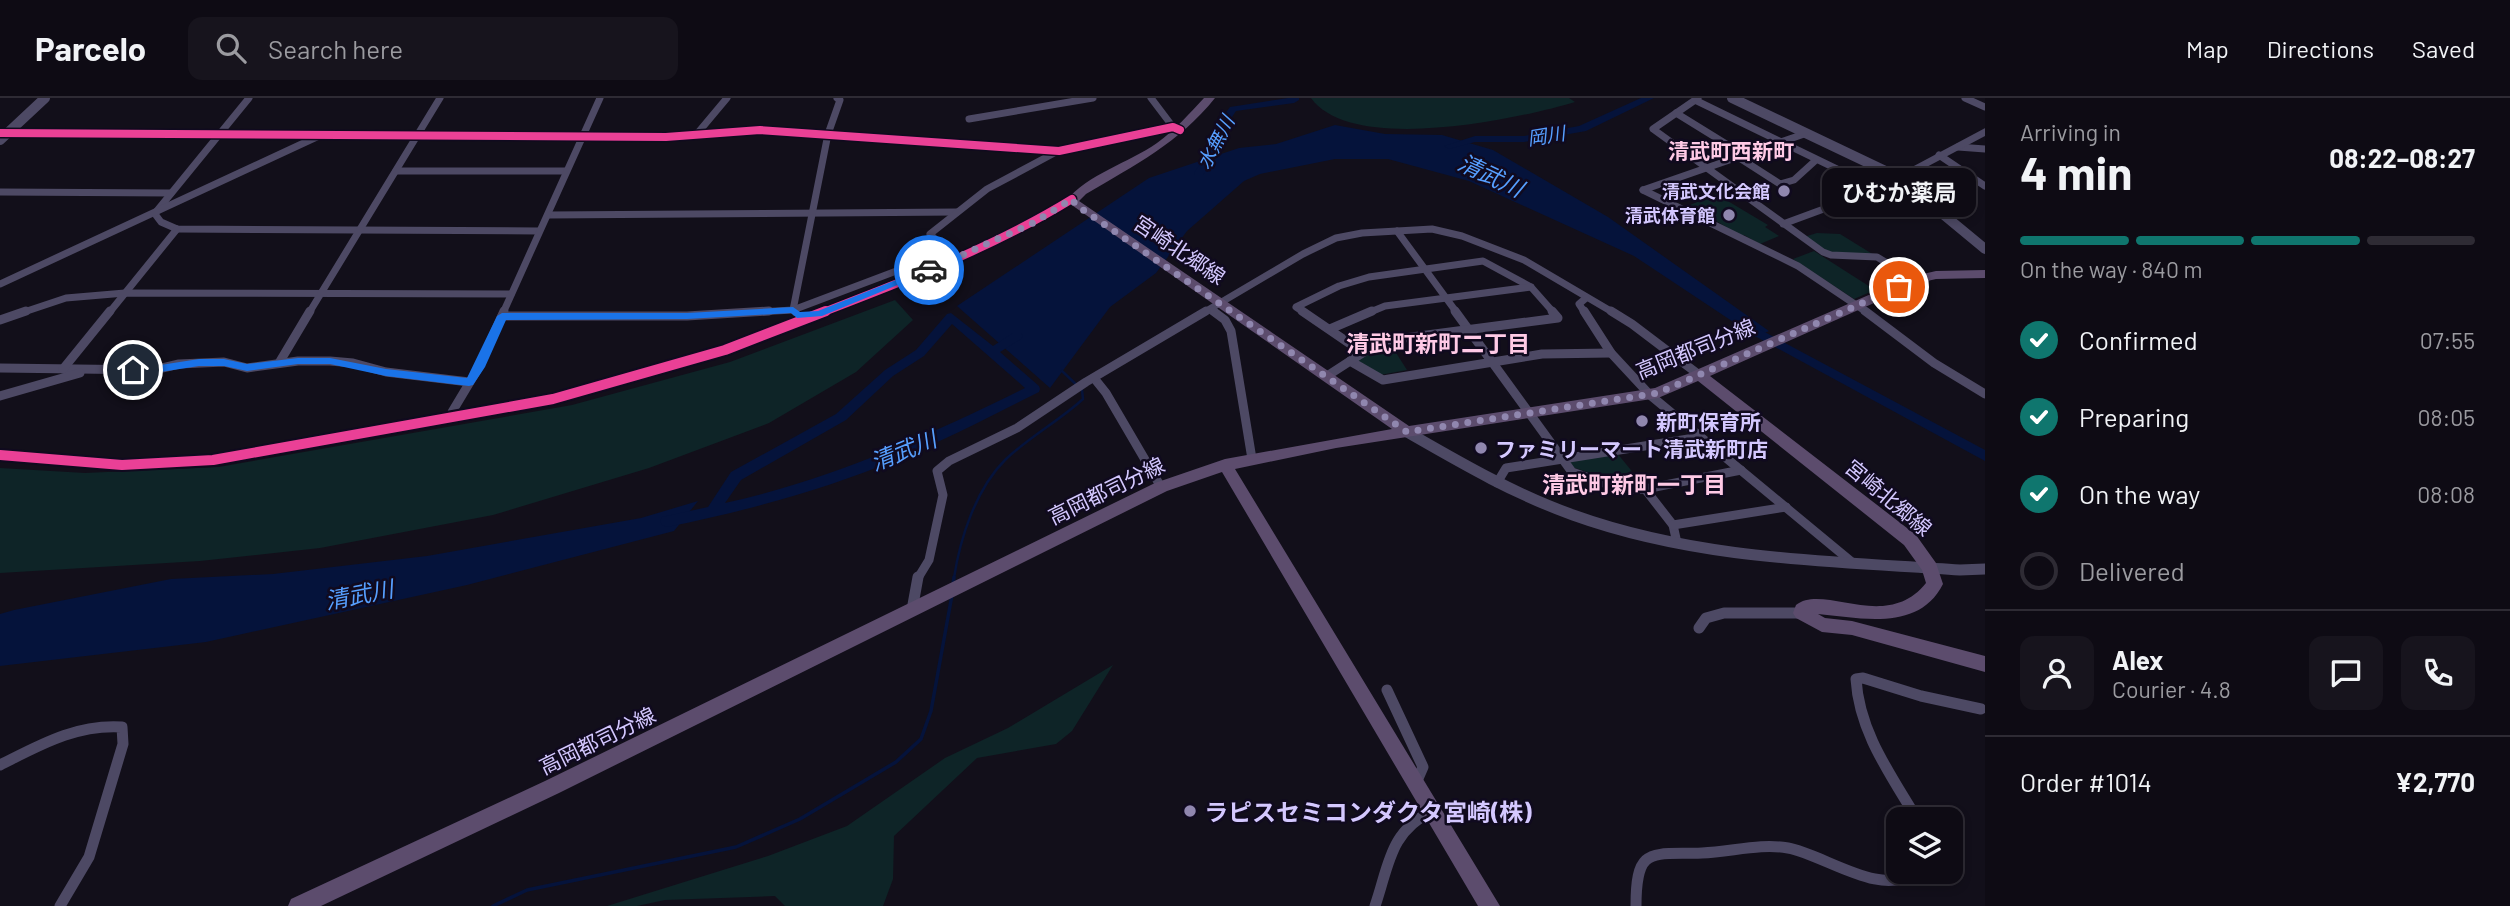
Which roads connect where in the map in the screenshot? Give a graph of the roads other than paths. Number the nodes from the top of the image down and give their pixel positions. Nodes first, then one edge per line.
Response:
1 (45, 98) edge
2 (249, 98) edge
3 (440, 98) edge
4 (600, 98) edge
5 (727, 98) edge
6 (836, 98) edge
7 (1093, 98) edge
8 (1152, 98) edge
9 (1210, 98) edge
10 (1732, 98) edge
11 (1965, 98) edge
12 (1697, 99) edge
13 (1985, 107) edge
14 (1676, 113) junction
15 (970, 119) dead end
16 (1177, 129) junction
17 (1985, 132) edge
18 (4, 133) edge
19 (219, 133) junction
20 (1807, 133) junction
21 (325, 134) junction
22 (418, 134) junction
23 (828, 134) junction
24 (696, 135) junction
25 (582, 136) junction
26 (0, 140) edge
27 (1781, 143) junction
28 (1957, 146) junction
29 (1985, 149) edge
30 (1059, 151) junction
31 (1741, 156) junction
32 (1939, 156) junction
33 (1816, 160) junction
34 (1706, 168) junction
35 (396, 171) junction
36 (566, 171) junction
37 (1898, 177) junction
38 (1985, 186) edge
39 (1878, 189) junction
40 (0, 192) edge
41 (171, 193) junction
42 (1073, 201) junction
43 (958, 212) junction
44 (813, 213) junction
45 (155, 214) junction
46 (548, 215) junction
47 (1783, 224) junction
48 (177, 229) junction
49 (359, 229) junction
50 (539, 231) junction
51 (1397, 231) junction
52 (1985, 248) edge
53 (1423, 268) junction
54 (1985, 274) edge
55 (1915, 280) junction
56 (0, 284) edge
57 (1531, 287) junction
58 (125, 293) junction
59 (320, 293) junction
60 (511, 294) junction
61 (1445, 298) junction
62 (1586, 298) junction
63 (1217, 306) junction
64 (1854, 306) junction
65 (795, 312) junction
66 (819, 314) junction
67 (502, 316) junction
68 (0, 320) edge
69 (1467, 328) junction
70 (1330, 329) junction
71 (778, 330) junction
72 (1362, 352) junction
73 (1611, 353) junction
74 (1350, 361) junction
75 (279, 363) junction
76 (1492, 364) junction
77 (0, 368) edge
78 (63, 369) junction
79 (90, 370) junction
80 (1698, 374) junction
81 (1327, 376) junction
82 (1094, 379) junction
83 (469, 382) junction
84 (1985, 394) edge
85 (1650, 395) junction
86 (0, 396) edge
87 (452, 412) junction
88 (481, 413) junction
89 (1528, 413) junction
90 (418, 424) junction
91 (1407, 432) junction
92 (1701, 437) junction
93 (0, 455) edge
94 (1252, 459) junction
95 (1561, 459) junction
96 (1224, 465) junction
97 (1741, 470) junction
98 (1497, 483) junction
99 (1161, 487) junction
100 (1645, 489) junction
101 (1786, 507) junction
102 (1673, 525) junction
103 (1677, 543) junction
104 (1853, 563) junction
105 (1930, 568) junction
106 (1985, 569) edge
107 (912, 610) junction
108 (1802, 613) junction
109 (1699, 628) dead end
110 (1985, 664) edge
111 (1387, 690) dead end
112 (1981, 709) dead end
113 (0, 765) edge
114 (1416, 783) junction
115 (1910, 807) edge
116 (1432, 811) junction
117 (1886, 881) edge
118 (1379, 905) edge
119 (60, 906) edge
120 (298, 906) edge
121 (1490, 906) edge
122 (1636, 906) edge

1 - 18 street
2 - 19 street
3 - 22 street
4 - 25 street
5 - 24 street
6 - 23 street
7 - 15 street
8 - 16 street
9 - 16 main road
10 - 20 street
11 - 13 street
12 - 14 street
12 - 27 street
14 - 31 street
14 - 34 street
16 - 30 street
16 - 42 main road
17 - 28 street
18 - 19 street
18 - 26 street
19 - 21 street
19 - 41 street
20 - 27 street
20 - 37 street
21 - 22 street
21 - 45 street
22 - 25 street
22 - 35 street
23 - 24 street
23 - 30 street
23 - 44 street
24 - 25 street
25 - 36 street
27 - 31 street
27 - 33 street
28 - 29 street
28 - 32 street
30 - 43 street
31 - 33 street
31 - 34 street
32 - 37 street
32 - 38 street
33 - 39 street
34 - 47 street
34 - 64 street
35 - 36 street
35 - 49 street
36 - 46 street
37 - 39 street
37 - 52 street
39 - 47 street
40 - 41 street
41 - 45 street
42 - 63 main road, 宮崎北郷線
42 - 66 street
43 - 44 street
43 - 65 street
44 - 46 street
44 - 65 street
45 - 48 street
45 - 56 street
46 - 50 street
47 - 55 street
48 - 49 street
48 - 58 street
49 - 50 street
49 - 59 street
50 - 60 street
51 - 53 street
51 - 62 street
51 - 63 street
53 - 57 street
53 - 61 street
53 - 70 street
54 - 55 main road, 高岡都司分線
55 - 64 main road, 高岡都司分線
57 - 61 street
57 - 69 street
58 - 59 street
58 - 68 street
58 - 78 street
59 - 60 street
59 - 75 street
60 - 67 street
61 - 69 street
61 - 70 street
62 - 73 street
62 - 80 street
63 - 81 main road, 宮崎北郷線
63 - 82 street
63 - 94 street
64 - 80 main road, 高岡都司分線
64 - 84 street
65 - 66 street
65 - 67 street
65 - 71 street
66 - 71 street
67 - 83 street
69 - 72 street
69 - 76 street
70 - 72 street
71 - 88 street
72 - 74 street
73 - 76 street
73 - 85 street
74 - 76 street
74 - 81 street
75 - 79 street
75 - 83 street
76 - 89 street
77 - 78 street
78 - 79 street
79 - 86 street
80 - 85 main road, 高岡都司分線
80 - 105 main road, 宮崎北郷線
81 - 91 main road, 宮崎北郷線
82 - 99 street
82 - 107 street
83 - 87 street
85 - 89 main road, 高岡都司分線
85 - 92 street
87 - 88 street
87 - 90 street
88 - 90 street
89 - 91 main road, 高岡都司分線
89 - 95 street
90 - 93 street
91 - 94 main road, 高岡都司分線
91 - 98 street
92 - 95 street
92 - 97 street
94 - 96 main road, 高岡都司分線
95 - 98 street
95 - 100 street
96 - 99 main road, 高岡都司分線
96 - 114 main road
97 - 100 street
97 - 101 street
98 - 103 street
99 - 107 main road, 高岡都司分線
100 - 102 street
101 - 102 street
101 - 104 street
102 - 103 street
103 - 104 street
104 - 105 street
105 - 106 street
105 - 108 main road, 宮崎北郷線
107 - 120 main road, 高岡都司分線
108 - 109 street
108 - 110 main road
111 - 114 street
112 - 115 street
113 - 119 street
114 - 116 main road
116 - 118 street
116 - 121 main road
117 - 122 street

